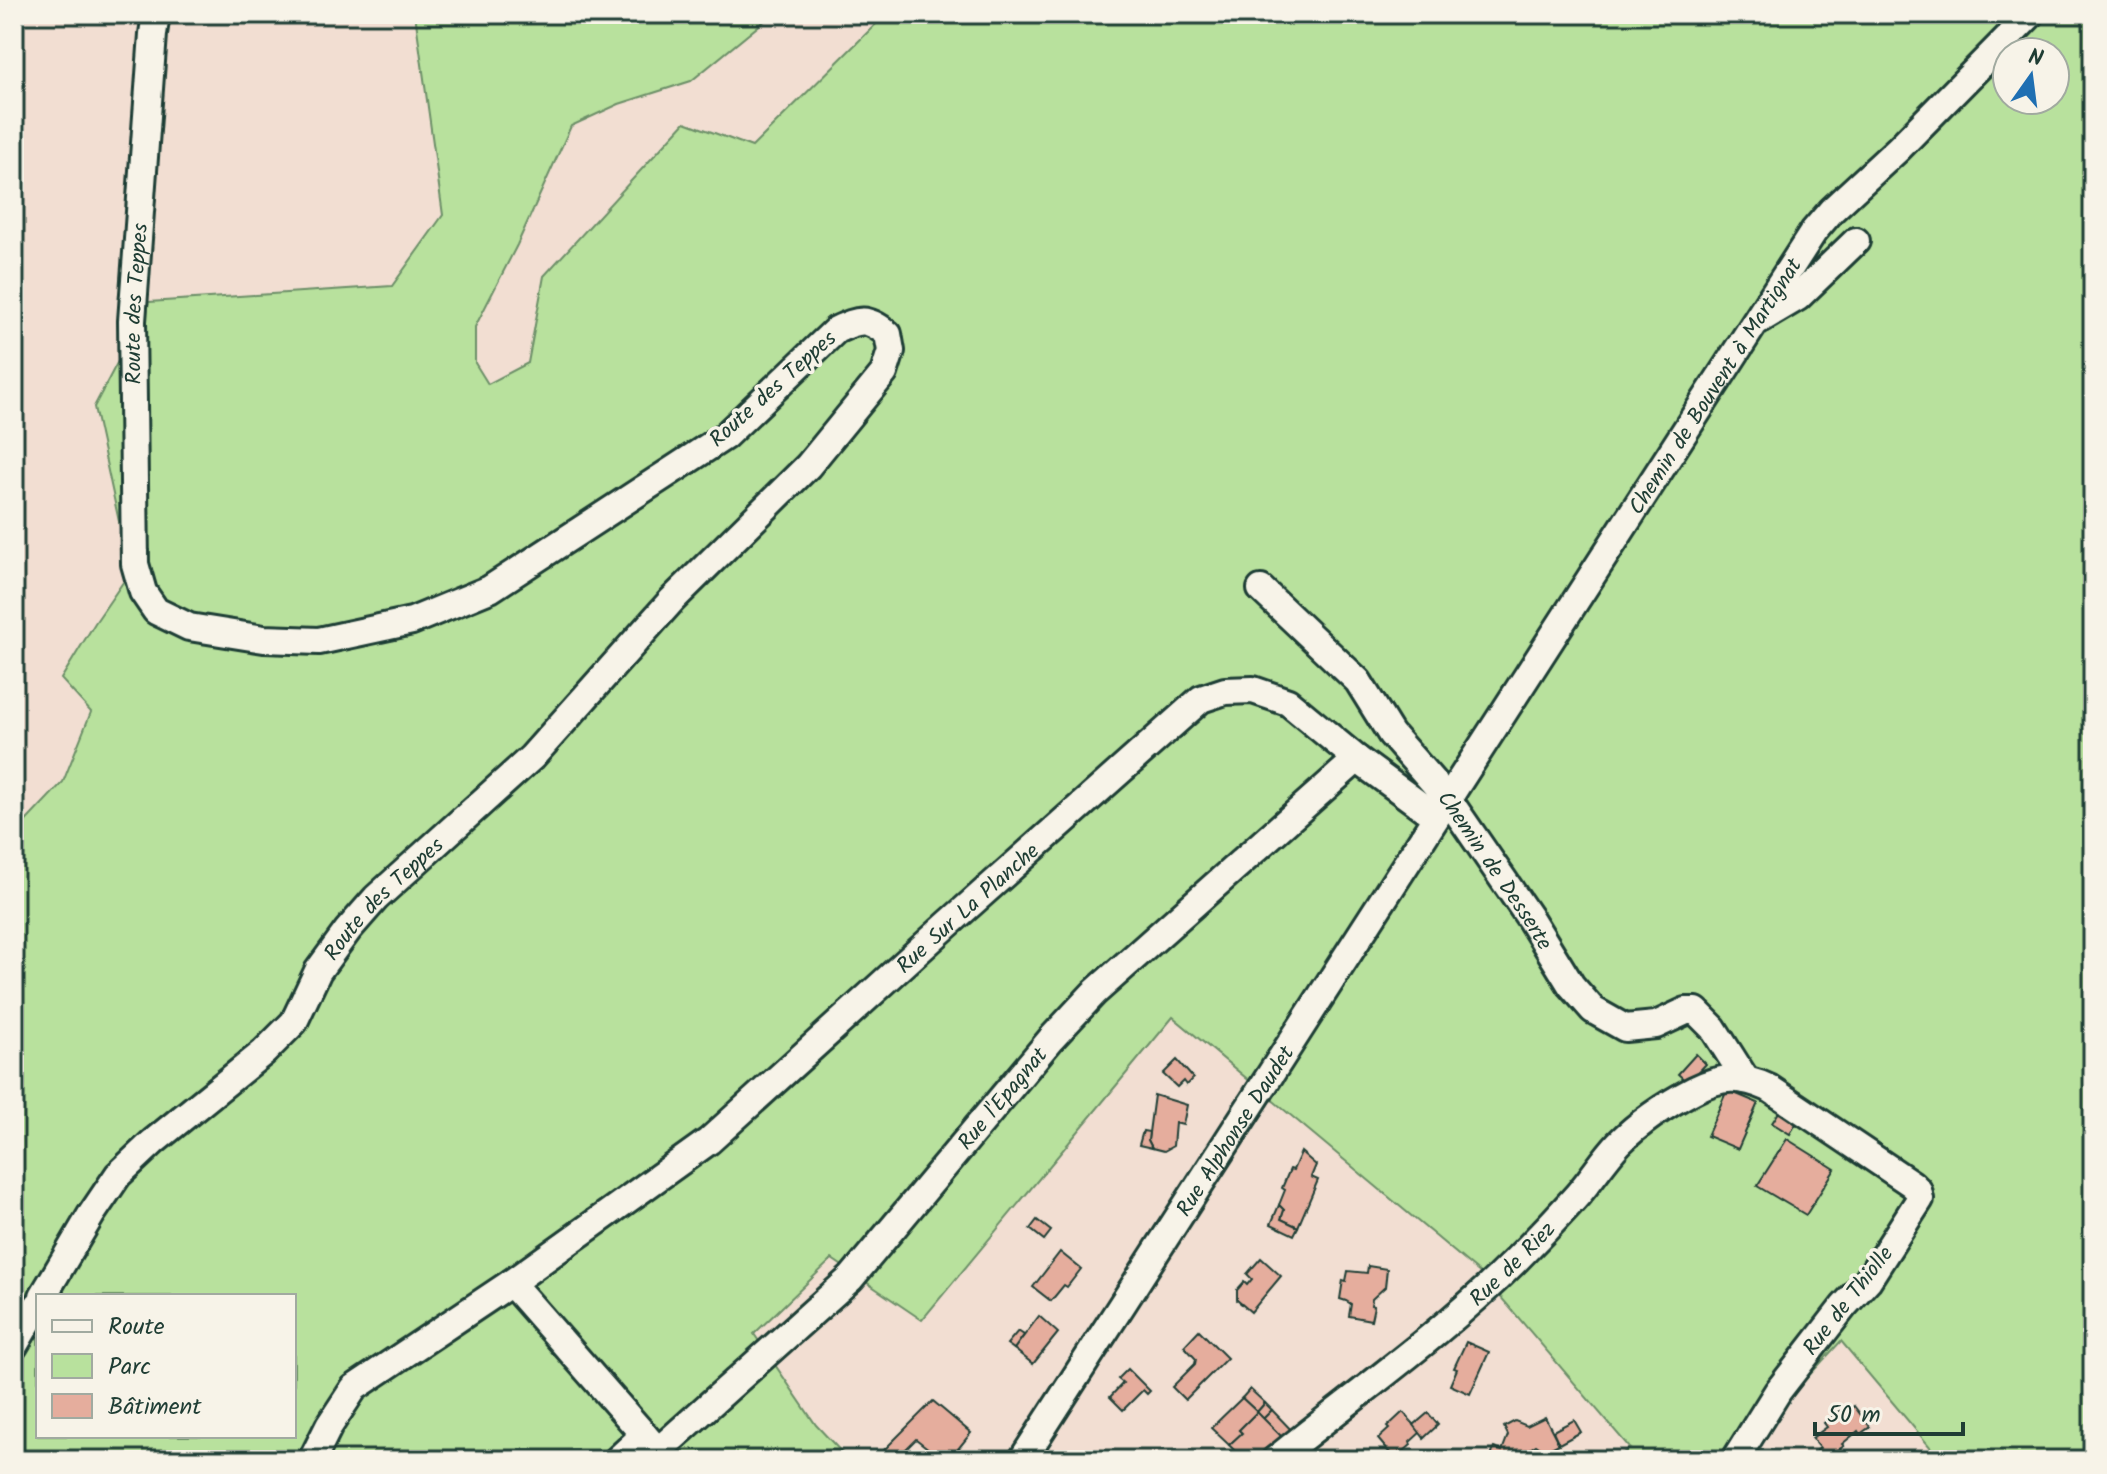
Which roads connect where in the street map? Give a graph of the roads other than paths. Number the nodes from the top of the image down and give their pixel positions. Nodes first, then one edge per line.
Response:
1 (156, 14) edge
2 (2031, 14) edge
3 (1856, 241) dead end
4 (1754, 323) junction
5 (1261, 589) dead end
6 (1357, 759) junction
7 (1442, 808) junction
8 (1746, 1080) junction
9 (511, 1283) junction
10 (44, 1294) edge
11 (36, 1308) edge
12 (14, 1346) edge
13 (656, 1449) edge
14 (312, 1460) edge
15 (617, 1460) edge
16 (1022, 1460) edge
17 (1275, 1460) edge
18 (1735, 1460) edge

1 - 10 street, Route des Teppes
2 - 4 street, Chemin de Bouvent à Martignat
3 - 4 street
4 - 7 street, Chemin de Bouvent à Martignat
5 - 7 street, Chemin de Desserte
6 - 7 street, Rue Sur La Planche
6 - 9 street, Rue Sur La Planche
6 - 13 street, Rue l'Epagnat
7 - 8 street, Chemin de Desserte
7 - 16 street, Rue Alphonse Daudet
8 - 17 street, Rue de Riez
8 - 18 street, Rue de Thiolle
9 - 13 street
9 - 14 street, Rue Sur La Planche
11 - 12 street
13 - 15 street, Rue l'Epagnat

